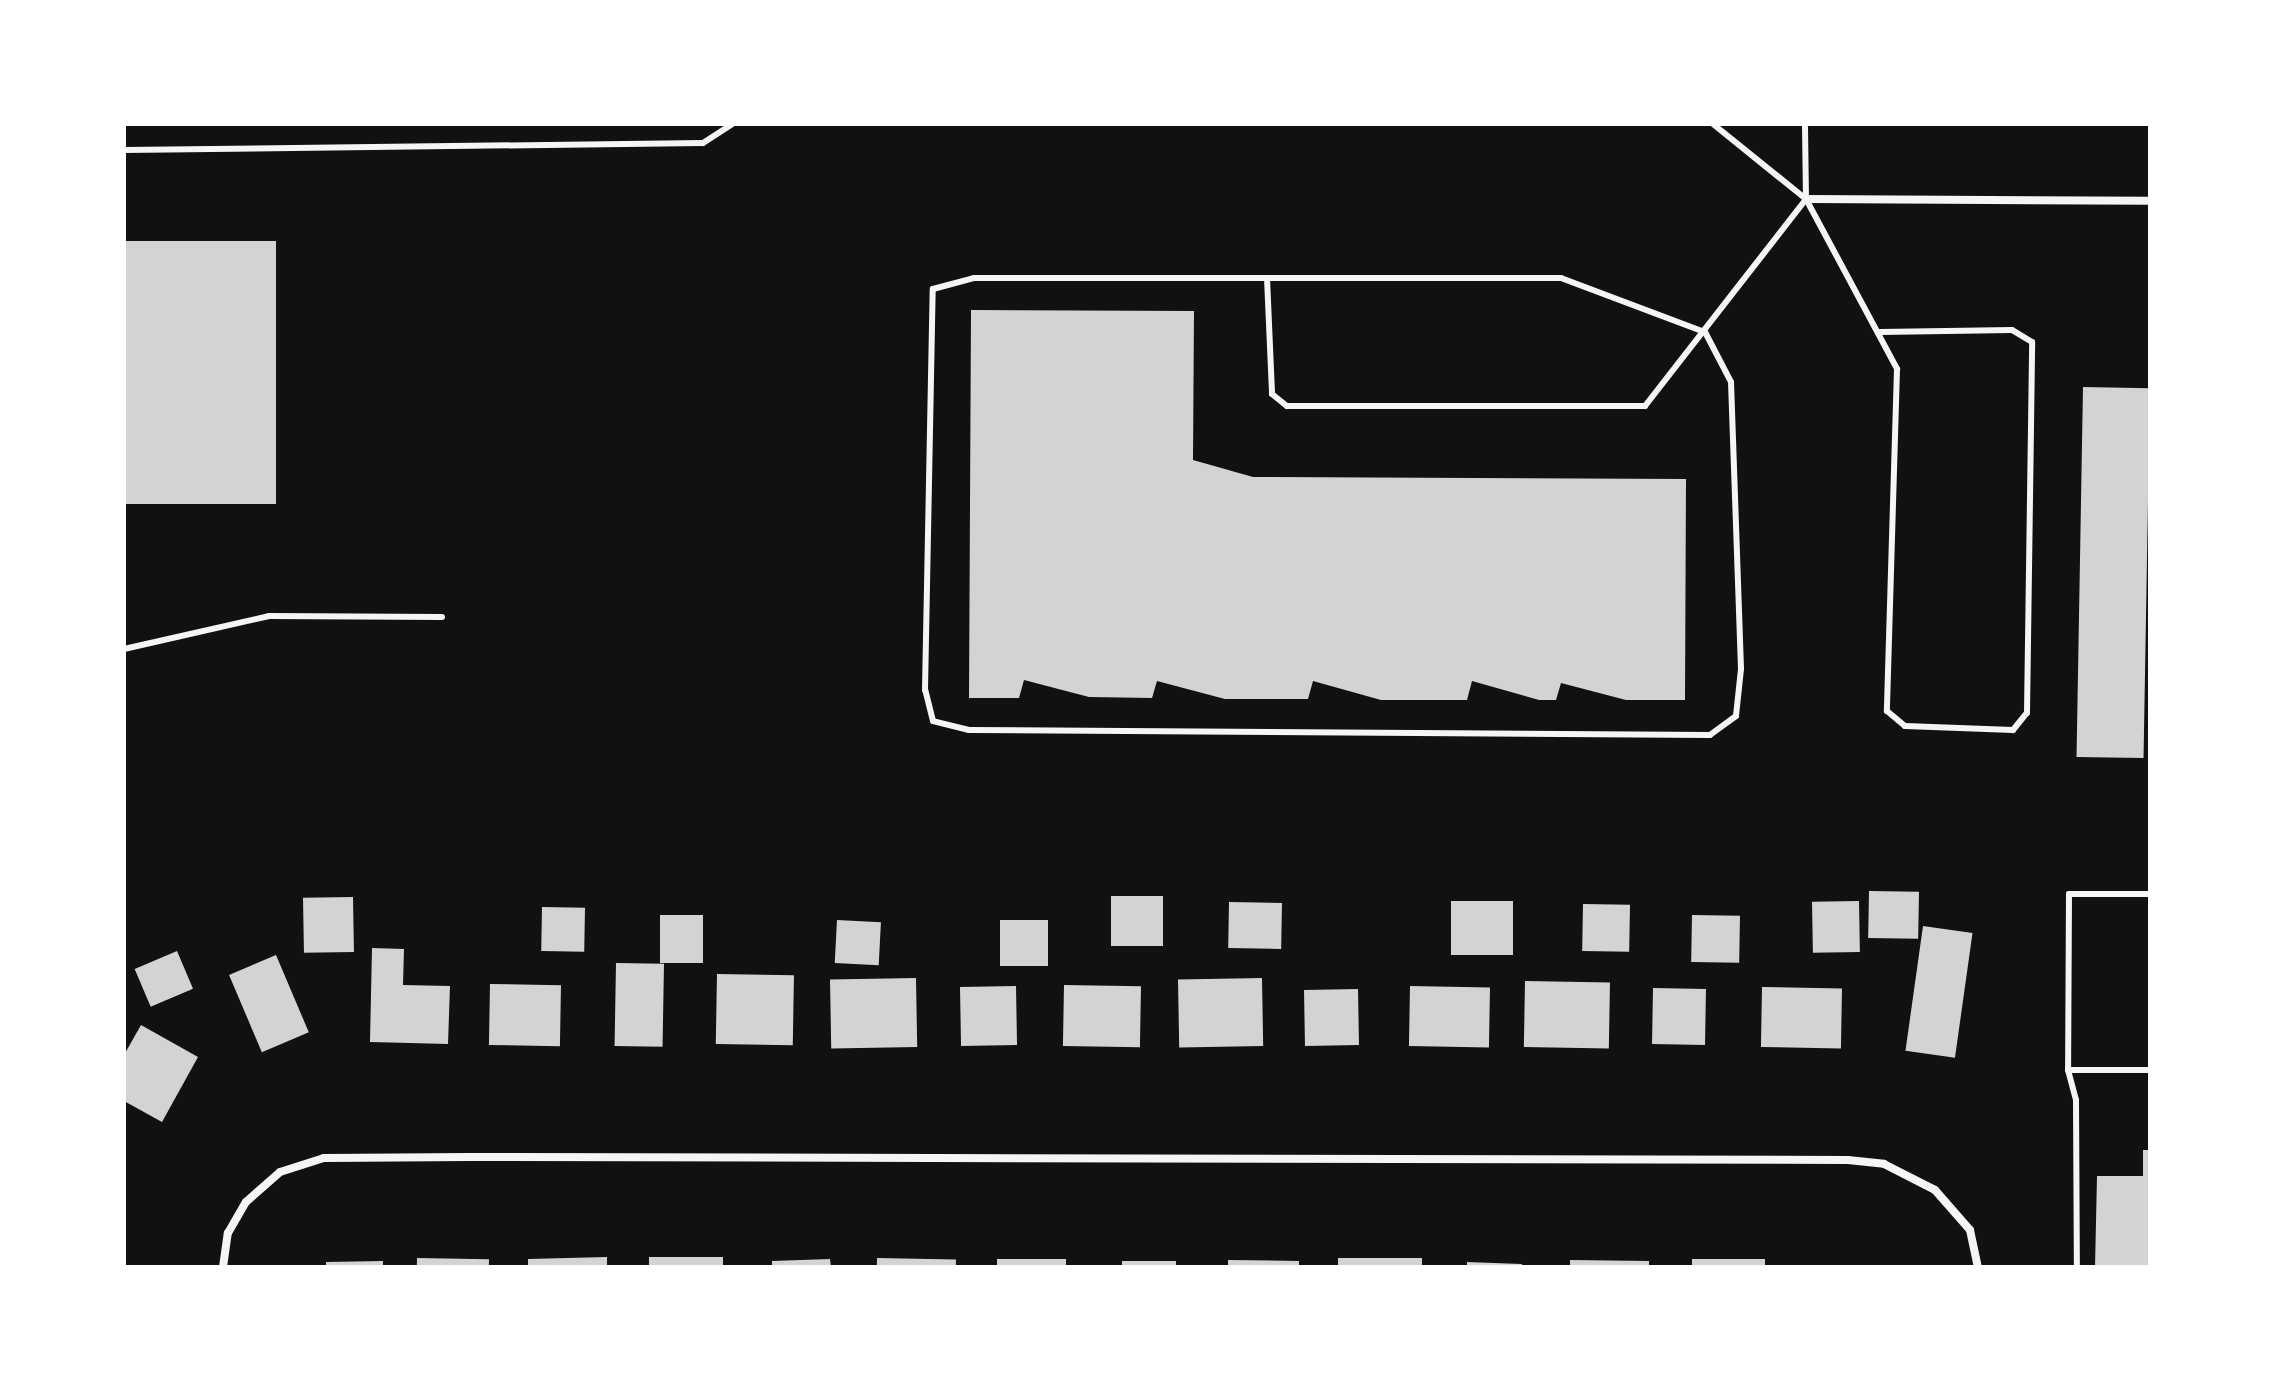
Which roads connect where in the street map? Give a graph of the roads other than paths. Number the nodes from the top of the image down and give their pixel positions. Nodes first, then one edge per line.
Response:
1 (732, 124) edge
2 (1713, 124) edge
3 (1805, 124) edge
4 (124, 150) edge
5 (1806, 199) junction
6 (2150, 201) edge
7 (1267, 278) junction
8 (1705, 332) junction
9 (1880, 332) junction
10 (442, 617) dead end
11 (124, 649) edge
12 (2150, 894) edge
13 (2068, 1070) junction
14 (2150, 1070) edge
15 (223, 1267) edge
16 (1978, 1267) edge
17 (2077, 1267) edge

1 - 4 lane
2 - 5 lane
3 - 5 lane
5 - 6 street
5 - 8 lane
5 - 9 lane
7 - 8 lane
7 - 8 lane
7 - 8 lane
9 - 9 lane
10 - 11 lane
12 - 13 lane
13 - 14 lane
13 - 17 lane
15 - 16 street

